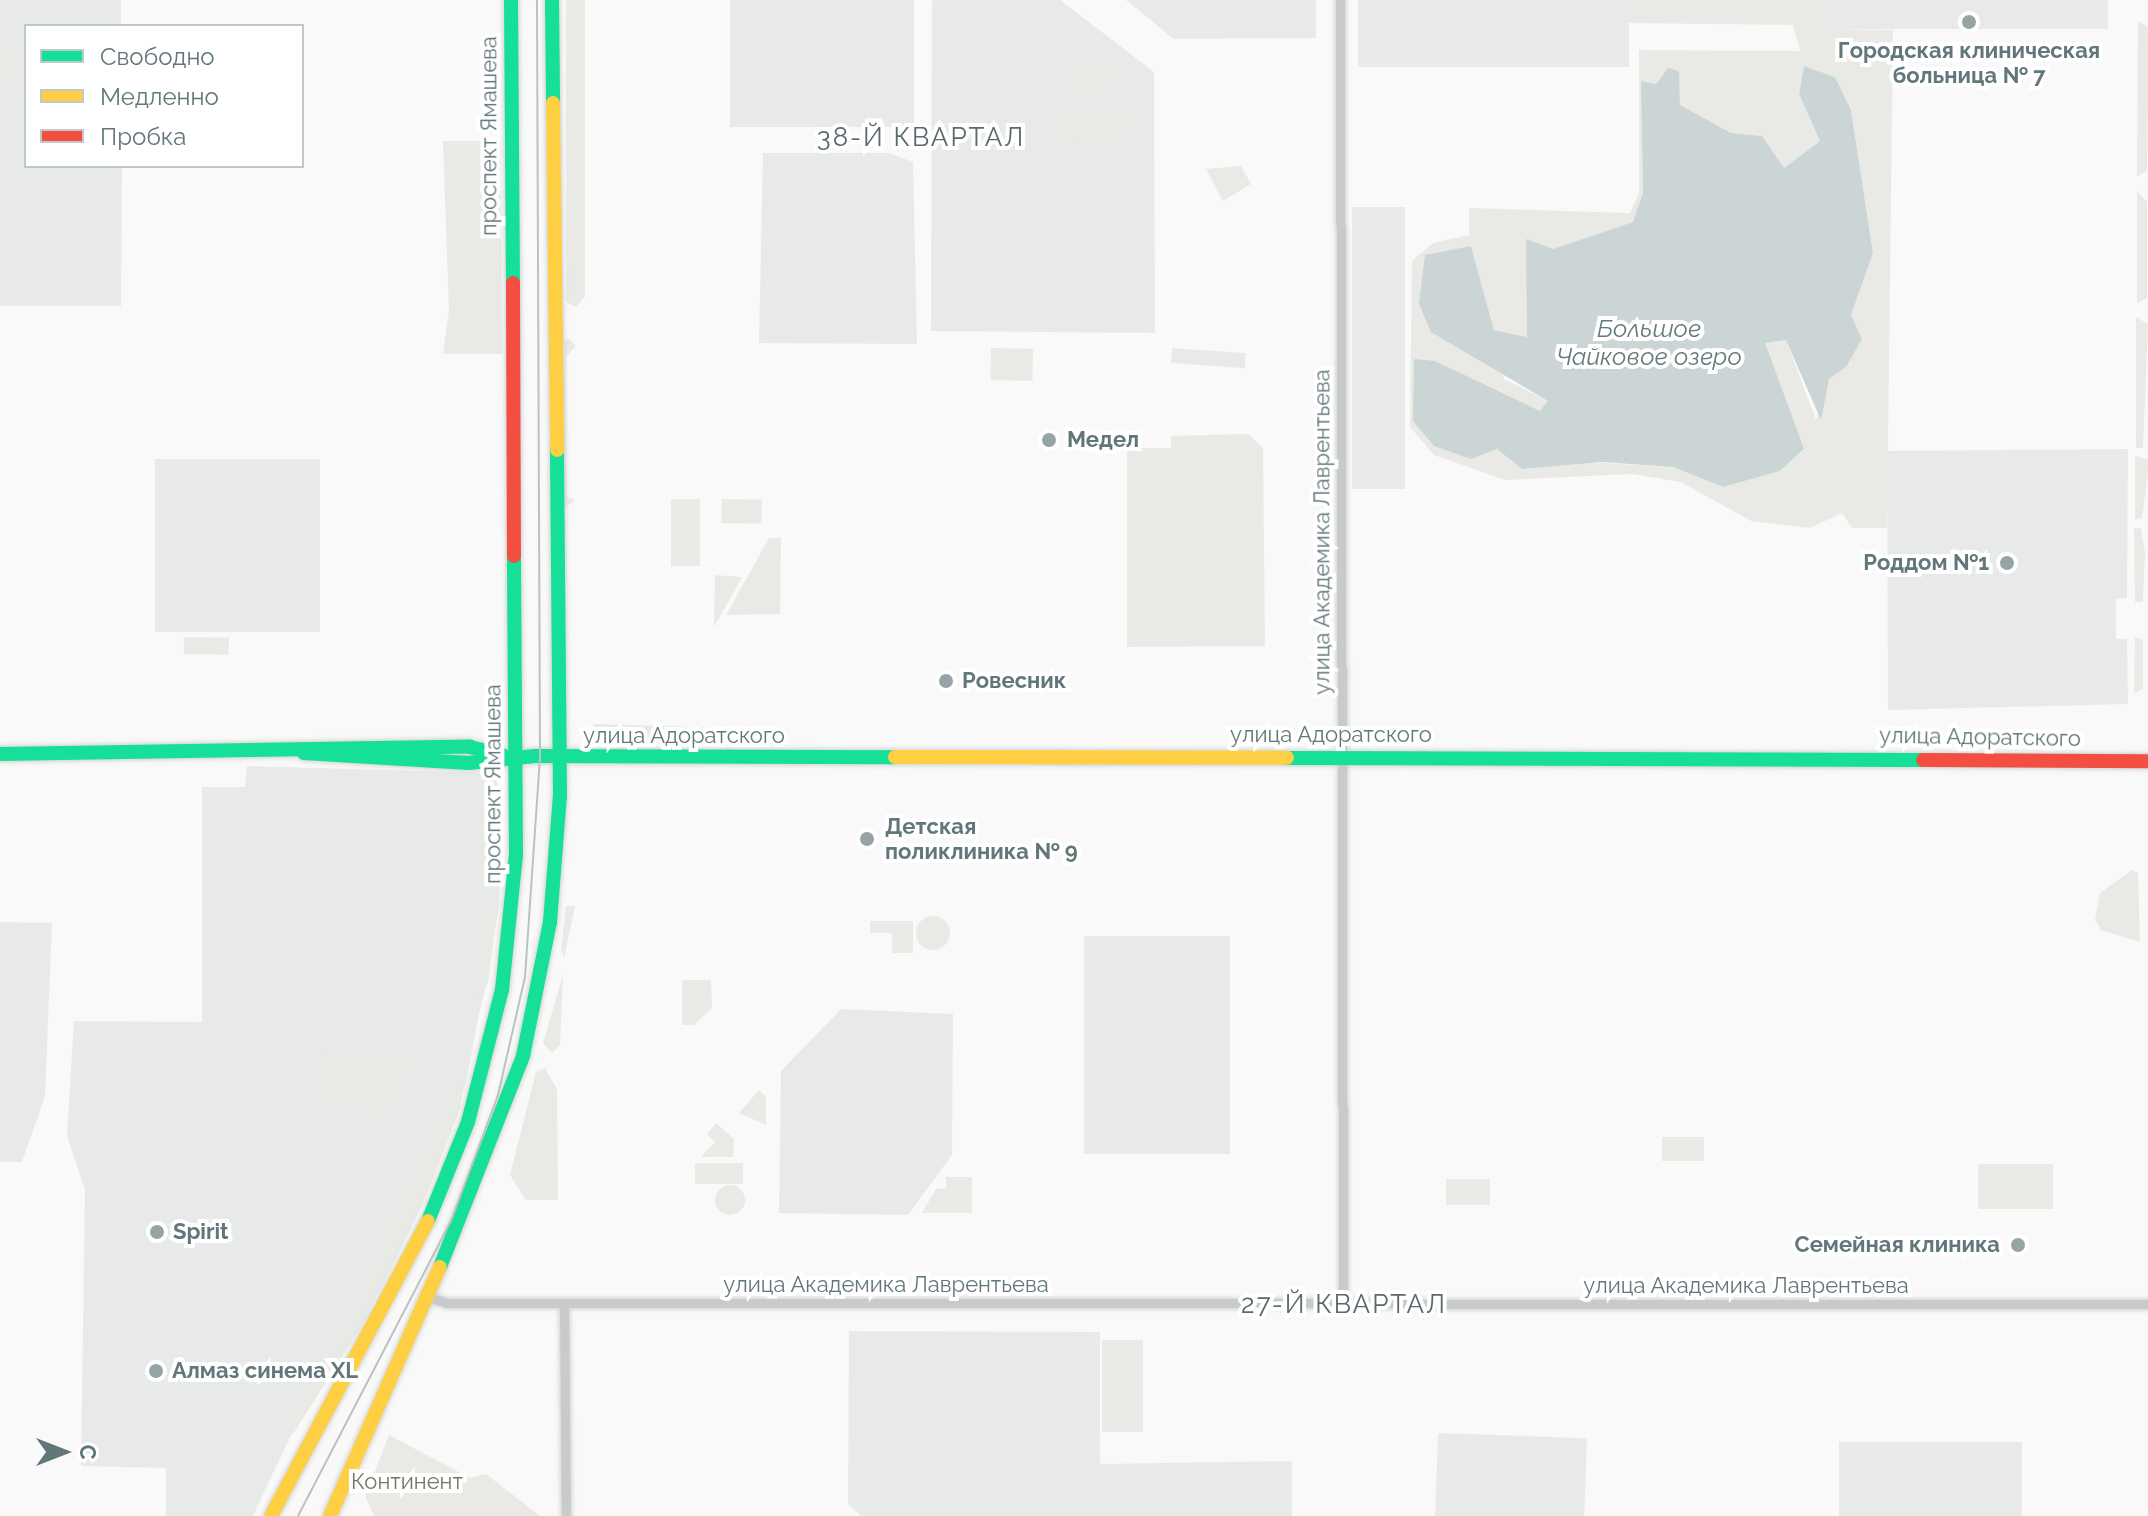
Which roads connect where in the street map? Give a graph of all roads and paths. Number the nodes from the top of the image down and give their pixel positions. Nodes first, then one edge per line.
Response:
1 (511, 0) edge
2 (552, 0) edge
3 (1340, 0) edge
4 (0, 754) edge
5 (515, 757) junction
6 (558, 757) junction
7 (1337, 757) junction
8 (2148, 761) edge
9 (429, 1297) junction
10 (564, 1303) junction
11 (1343, 1304) junction
12 (2148, 1304) edge
13 (271, 1516) edge
14 (330, 1516) edge
15 (566, 1516) edge

1 - 5 main road, проспект Ямашева
2 - 6 main road
3 - 7 street, улица Академика Лаврентьева
4 - 5 main road, улица Адоратского
5 - 6 main road, улица Адоратского
5 - 13 main road, проспект Ямашева
6 - 7 main road, улица Адоратского
6 - 9 main road
7 - 8 main road, улица Адоратского
7 - 11 street, улица Академика Лаврентьева
9 - 10 street, улица Академика Лаврентьева
9 - 14 main road
10 - 11 street, улица Академика Лаврентьева
10 - 15 street
11 - 12 street, улица Академика Лаврентьева

